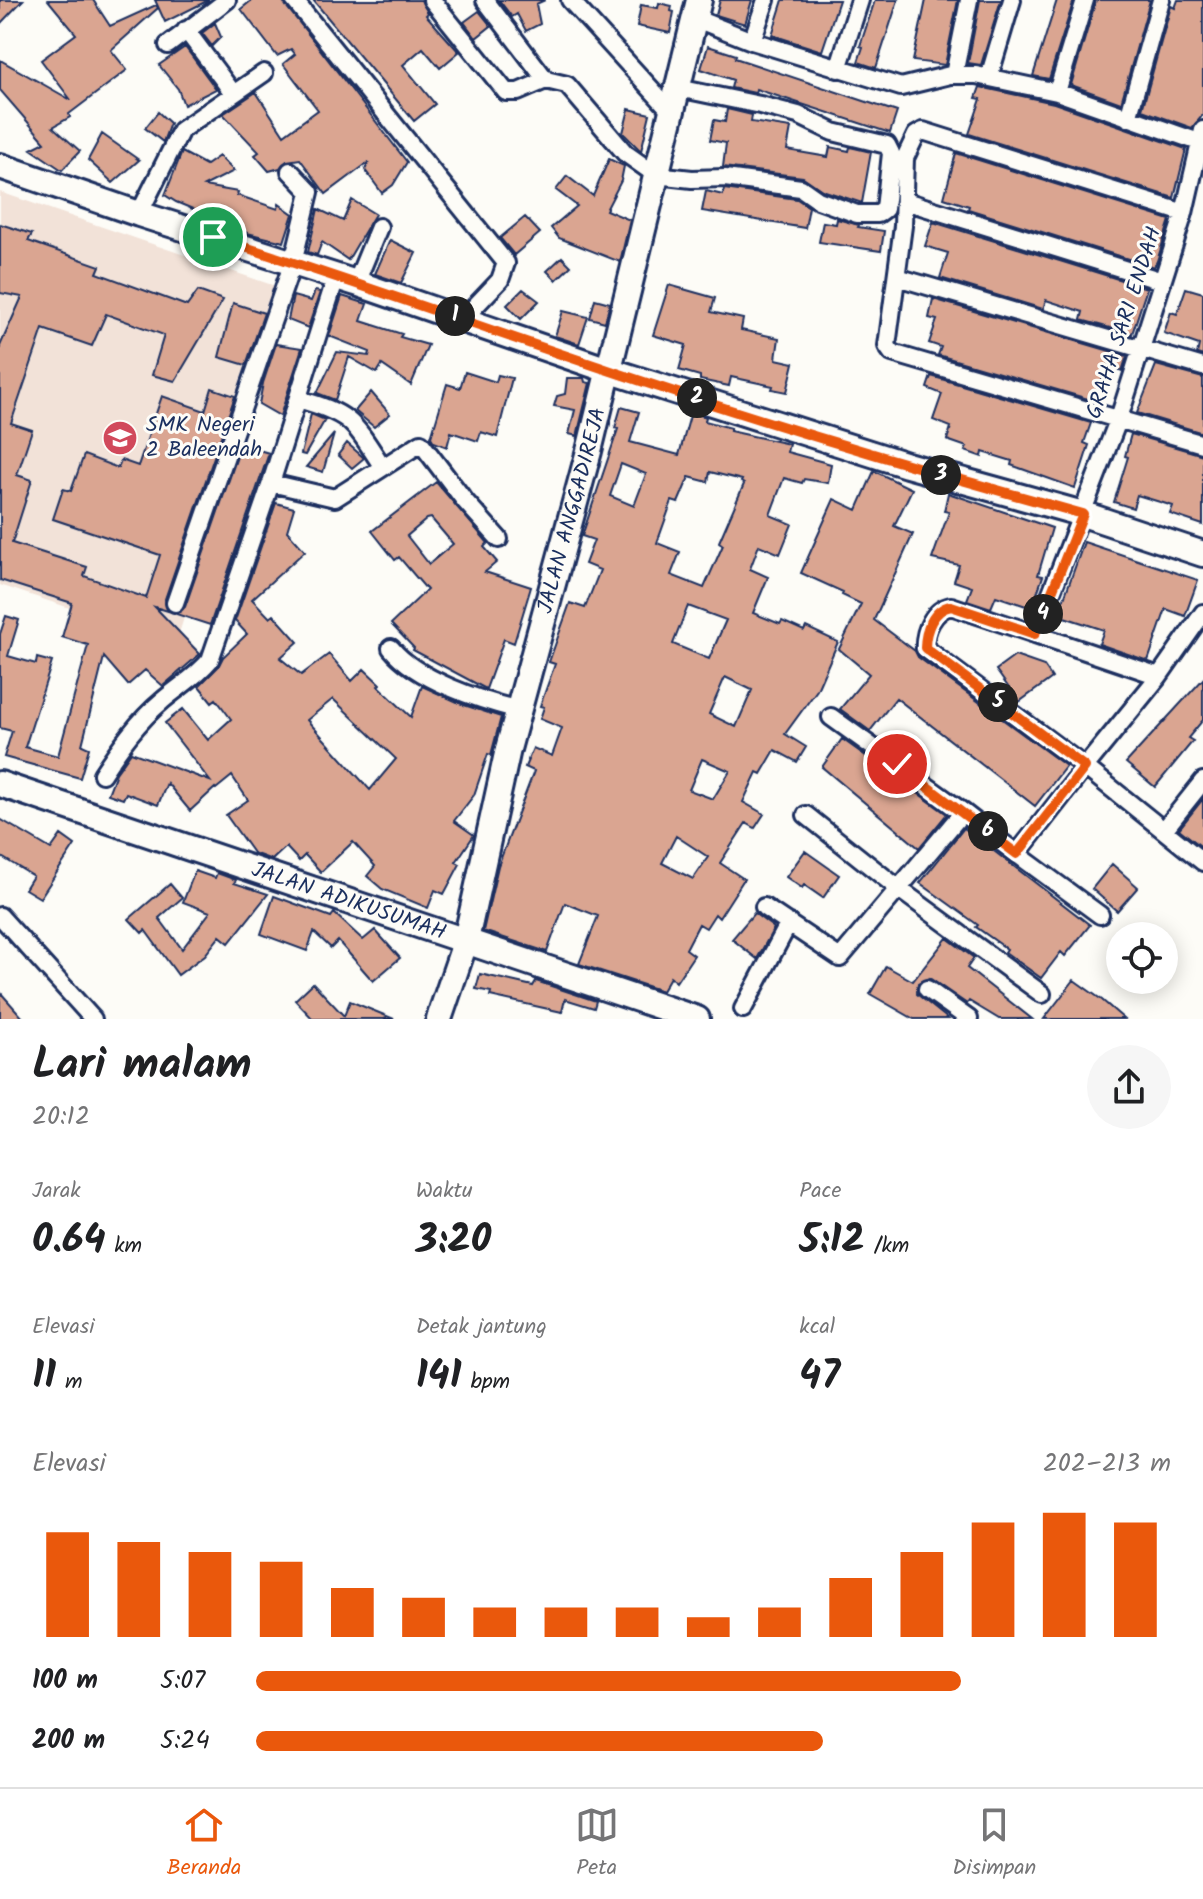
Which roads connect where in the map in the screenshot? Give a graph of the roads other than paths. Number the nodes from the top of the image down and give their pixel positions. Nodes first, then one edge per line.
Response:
1 (294, 0) edge
2 (432, 0) edge
3 (485, 0) edge
4 (570, 0) edge
5 (766, 0) edge
6 (860, 0) edge
7 (969, 0) edge
8 (1012, 0) edge
9 (1085, 0) edge
10 (1161, 0) edge
11 (221, 5) edge
12 (696, 9) edge
13 (186, 30) junction
14 (752, 41) junction
15 (168, 45) dead end
16 (838, 69) junction
17 (264, 73) dead end
18 (954, 75) junction
19 (989, 77) junction
20 (551, 81) junction
21 (678, 88) junction
22 (1057, 92) junction
23 (233, 93) junction
24 (672, 112) junction
25 (1128, 118) junction
26 (1201, 136) edge
27 (0, 166) edge
28 (290, 171) dead end
29 (656, 175) junction
30 (905, 201) junction
31 (1184, 213) junction
32 (139, 214) junction
33 (379, 227) dead end
34 (293, 262) junction
35 (897, 277) junction
36 (346, 280) junction
37 (1162, 281) junction
38 (463, 319) junction
39 (1142, 348) junction
40 (1203, 367) edge
41 (608, 370) junction
42 (298, 399) junction
43 (1119, 418) junction
44 (1203, 444) edge
45 (382, 466) junction
46 (271, 483) junction
47 (1083, 514) junction
48 (499, 539) dead end
49 (1203, 554) edge
50 (175, 603) dead end
51 (1203, 613) edge
52 (1035, 634) junction
53 (391, 648) dead end
54 (1159, 676) junction
55 (519, 710) junction
56 (831, 717) dead end
57 (1085, 767) junction
58 (102, 774) dead end
59 (1203, 781) edge
60 (0, 784) edge
61 (963, 812) junction
62 (806, 815) dead end
63 (1164, 830) junction
64 (1017, 854) junction
65 (1203, 862) edge
66 (899, 889) junction
67 (764, 907) dead end
68 (1100, 915) dead end
69 (0, 916) edge
70 (789, 923) junction
71 (466, 940) junction
72 (927, 989) dead end
73 (1042, 994) dead end
74 (743, 1009) dead end
75 (93, 1019) edge
76 (439, 1019) edge
77 (697, 1019) edge
78 (969, 1019) edge

1 - 38 street
2 - 20 street
3 - 20 street
4 - 24 street
5 - 14 street
6 - 16 street
7 - 18 street
8 - 19 street
9 - 22 street
10 - 25 street
11 - 13 street
12 - 14 street
12 - 21 main road, JALAN ANGGADIREJA
13 - 15 street
13 - 23 street
14 - 16 street
16 - 18 street
17 - 23 street
18 - 19 street
19 - 22 street
20 - 29 street
21 - 24 main road, JALAN ANGGADIREJA
21 - 29 street
22 - 25 street
23 - 32 street
24 - 29 main road, JALAN ANGGADIREJA
25 - 26 street
26 - 31 street, GRAHA SARI ENDAH
27 - 32 main road
28 - 34 street
29 - 41 main road, JALAN ANGGADIREJA
30 - 31 street
30 - 35 street
30 - 37 street
31 - 37 street, GRAHA SARI ENDAH
32 - 34 main road
33 - 36 street
34 - 36 main road
34 - 50 street
35 - 39 street
35 - 43 street
36 - 38 main road
36 - 42 street
37 - 39 street, GRAHA SARI ENDAH
38 - 41 main road
39 - 40 street
39 - 43 street, GRAHA SARI ENDAH
41 - 47 main road
41 - 55 main road, JALAN ANGGADIREJA
42 - 45 street
42 - 46 street
43 - 44 street
43 - 47 street, GRAHA SARI ENDAH
45 - 46 street
45 - 48 street
46 - 58 street
47 - 49 main road
47 - 52 street, GRAHA SARI ENDAH
51 - 54 street
52 - 54 street
52 - 57 street
53 - 55 street
54 - 57 street
55 - 71 main road, JALAN ANGGADIREJA
56 - 61 street
57 - 63 street
57 - 64 street
59 - 63 street
60 - 71 main road, JALAN ADIKUSUMAH
61 - 64 street
61 - 66 street
62 - 66 street
63 - 65 street
64 - 68 street
66 - 70 street
66 - 73 street
67 - 70 street
69 - 75 street
70 - 74 street
71 - 76 main road, JALAN ANGGADIREJA
71 - 77 main road, JALAN ADIKUSUMAH
72 - 78 street

